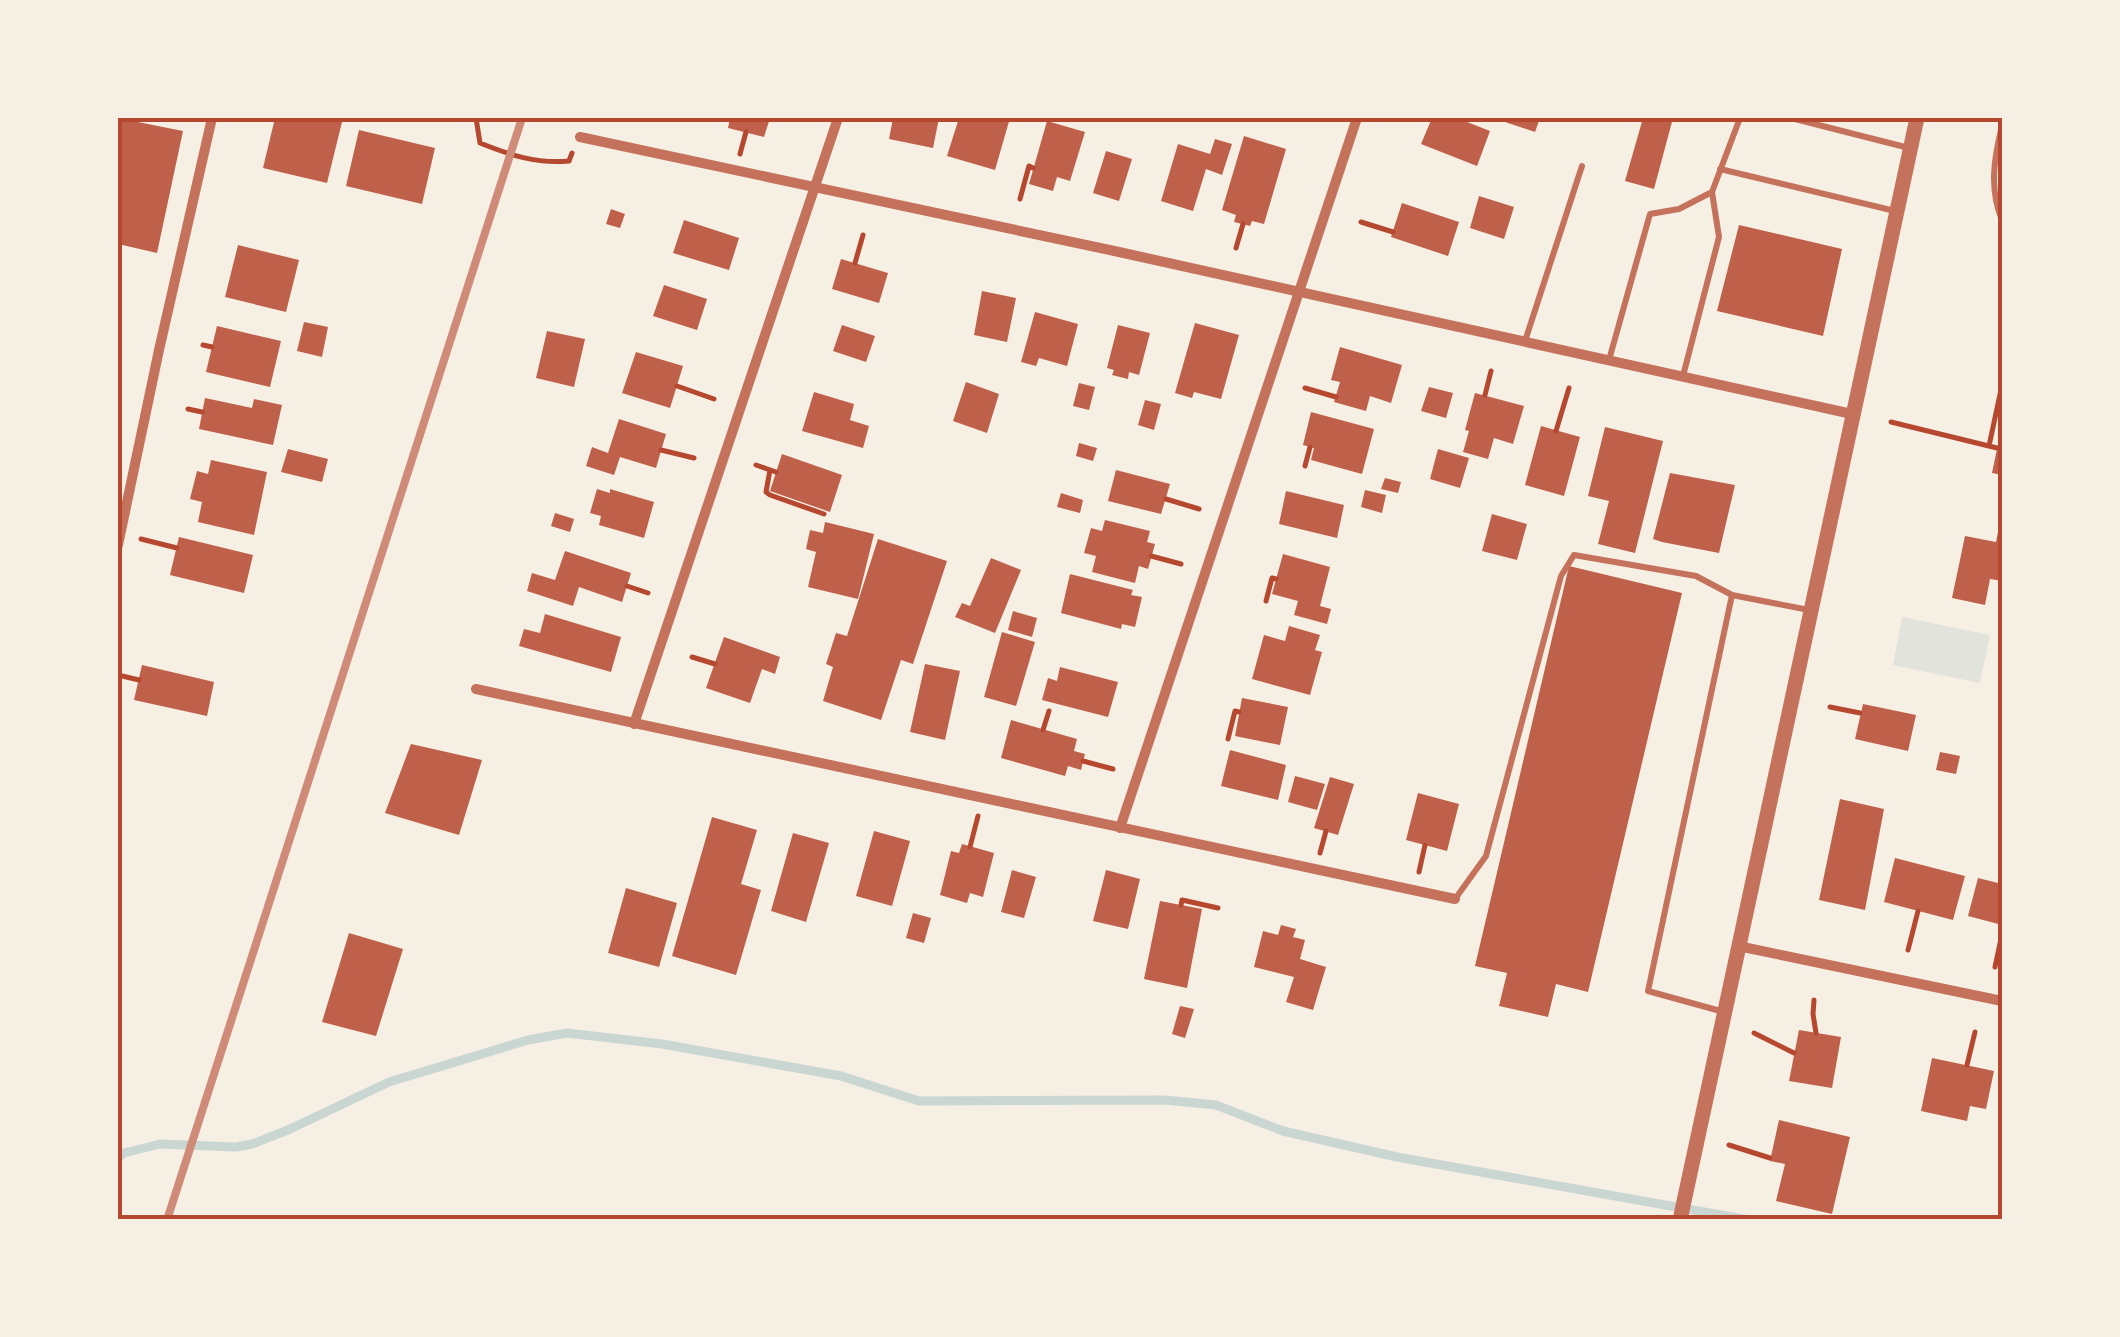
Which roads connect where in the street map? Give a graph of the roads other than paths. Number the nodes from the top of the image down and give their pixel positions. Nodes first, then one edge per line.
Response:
1 (212, 118) edge
2 (838, 118) edge
3 (1357, 118) edge
4 (1740, 118) edge
5 (1791, 118) edge
6 (1916, 118) edge
7 (2002, 126) edge
8 (580, 137) road end
9 (1910, 148) junction
10 (1582, 166) dead end
11 (1720, 169) junction
12 (816, 186) junction
13 (1712, 192) junction
14 (1896, 211) junction
15 (2002, 220) edge
16 (1298, 291) junction
17 (1525, 341) junction
18 (1609, 360) junction
19 (1682, 376) junction
20 (1852, 414) junction
21 (119, 539) edge
22 (1732, 596) junction
23 (1810, 610) junction
24 (476, 688) dead end
25 (634, 724) junction
26 (1120, 828) junction
27 (1455, 900) joint
28 (1738, 946) junction
29 (2002, 1001) edge
30 (1724, 1012) junction
31 (1680, 1220) edge

1 - 21 street
2 - 12 street
3 - 16 street
4 - 11 lane
5 - 9 lane
6 - 9 street
7 - 15 lane
8 - 12 street
9 - 14 street
10 - 17 lane
11 - 13 lane
11 - 14 lane
12 - 16 street
12 - 25 street
13 - 18 lane
13 - 19 lane
14 - 20 street
16 - 17 street
16 - 26 street
17 - 18 street
18 - 19 street
19 - 20 street
20 - 23 street
22 - 23 lane
22 - 27 lane
22 - 30 lane
23 - 28 street
24 - 25 street
25 - 26 street
26 - 27 street
28 - 29 street
28 - 30 street
30 - 31 street

